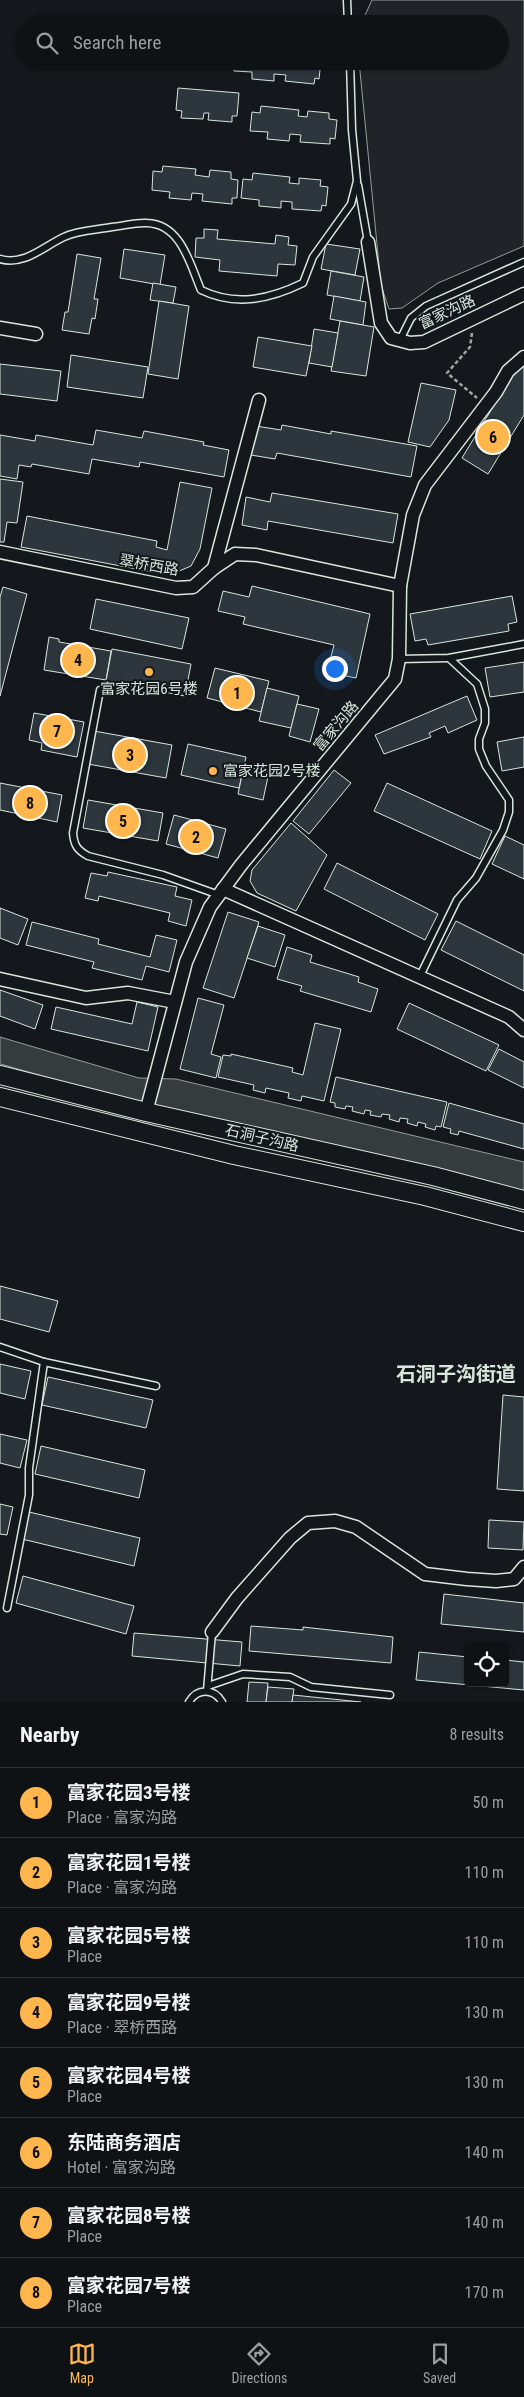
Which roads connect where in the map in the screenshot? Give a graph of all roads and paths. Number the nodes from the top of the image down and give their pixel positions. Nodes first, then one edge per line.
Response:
1 (347, 0) edge
2 (348, 15) edge
3 (350, 70) edge
4 (357, 181) junction
5 (368, 242) joint
6 (0, 259) edge
7 (524, 262) edge
8 (524, 294) edge
9 (475, 318) junction
10 (0, 328) edge
11 (36, 334) dead end
12 (400, 340) junction
13 (524, 357) edge
14 (259, 400) dead end
15 (486, 406) junction
16 (0, 552) edge
17 (214, 568) junction
18 (400, 586) junction
19 (524, 644) edge
20 (449, 658) junction
21 (400, 659) junction
22 (100, 690) dead end
23 (221, 892) junction
24 (420, 976) junction
25 (0, 979) edge
26 (175, 1002) junction
27 (524, 1030) edge
28 (0, 1075) edge
29 (0, 1097) edge
30 (147, 1109) junction
31 (524, 1200) edge
32 (524, 1222) edge
33 (0, 1347) edge
34 (44, 1362) junction
35 (156, 1386) dead end
36 (524, 1567) edge
37 (7, 1608) dead end
38 (212, 1632) joint
39 (207, 1688) junction
40 (390, 1695) dead end
41 (189, 1702) edge
42 (222, 1702) edge

1 - 2 lane
3 - 4 lane
4 - 5 lane
4 - 6 lane
5 - 12 street
7 - 12 lane
8 - 9 street, 富家沟路
9 - 12 street, 富家沟路
9 - 15 path
10 - 11 street
13 - 15 street, 富家沟路
14 - 17 street
15 - 18 street, 富家沟路
16 - 17 street, 翠桥西路
17 - 18 street, 翠桥西路
18 - 21 street, 富家沟路
19 - 20 lane
20 - 21 lane
20 - 24 lane
21 - 23 street, 富家沟路
22 - 23 lane
23 - 24 street
23 - 26 street, 富家沟路
24 - 27 street
25 - 26 street
26 - 30 street, 富家沟路
28 - 30 main road, 石洞子沟路
29 - 32 main road, 石洞子沟路
30 - 31 main road, 石洞子沟路
33 - 34 lane
34 - 35 lane
34 - 37 lane
36 - 38 street
38 - 39 lane
39 - 40 lane
39 - 41 lane
39 - 42 lane

